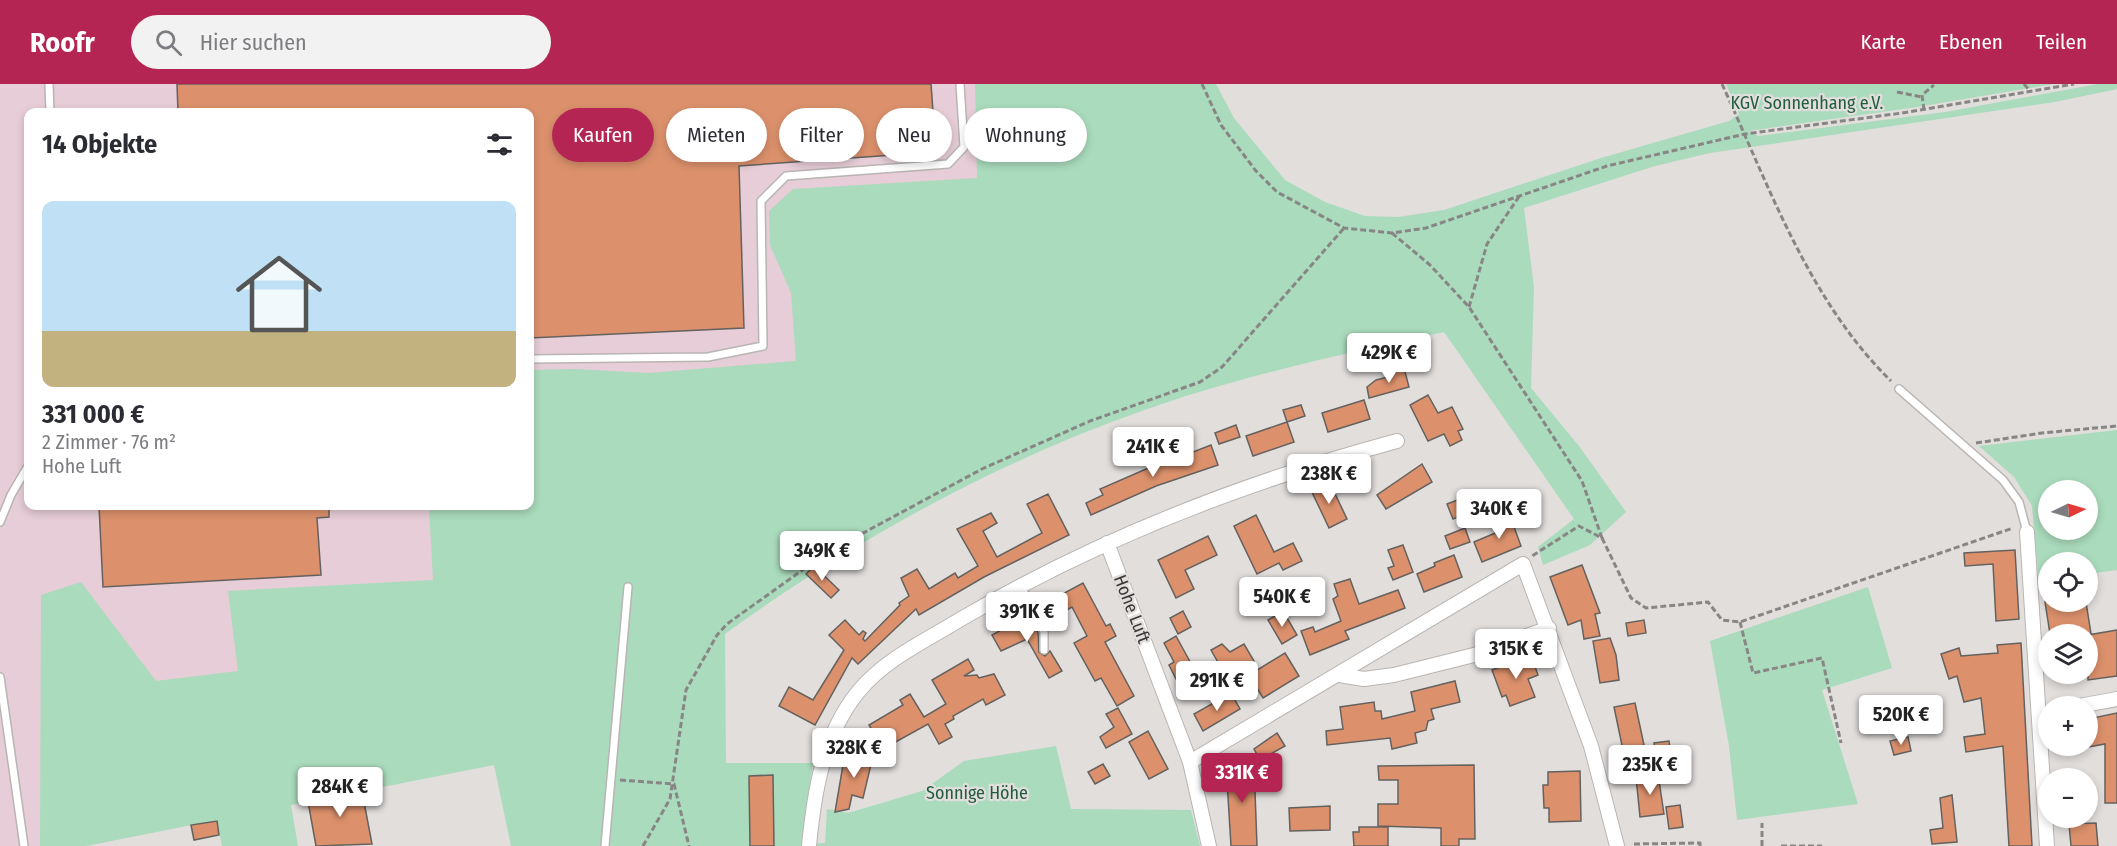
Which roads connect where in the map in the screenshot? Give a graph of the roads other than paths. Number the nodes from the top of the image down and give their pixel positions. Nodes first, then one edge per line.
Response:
1 (49, 84) edge
2 (960, 84) edge
3 (50, 108) edge
4 (534, 359) edge
5 (1899, 389) road end
6 (1397, 441) dead end
7 (24, 473) edge
8 (0, 522) edge
9 (2026, 528) joint
10 (1107, 543) junction
11 (1021, 586) junction
12 (628, 587) dead end
13 (1549, 628) junction
14 (1044, 650) dead end
15 (1339, 675) junction
16 (0, 677) edge
17 (2042, 696) edge
18 (2117, 699) edge
19 (2098, 702) edge
20 (2045, 756) edge
21 (1190, 762) junction
22 (24, 846) edge
23 (605, 846) edge
24 (809, 846) edge
25 (1209, 846) edge
26 (1617, 846) edge
27 (2046, 846) edge

1 - 3 lane
2 - 4 lane
5 - 9 lane
6 - 10 street
7 - 8 lane
9 - 17 street
10 - 11 street
10 - 21 street, Hohe Luft
11 - 14 lane
11 - 24 street
12 - 23 lane
13 - 15 street
13 - 15 street
13 - 26 street
15 - 21 street
16 - 22 lane
18 - 19 street
20 - 27 street
21 - 25 street, Hohe Luft

